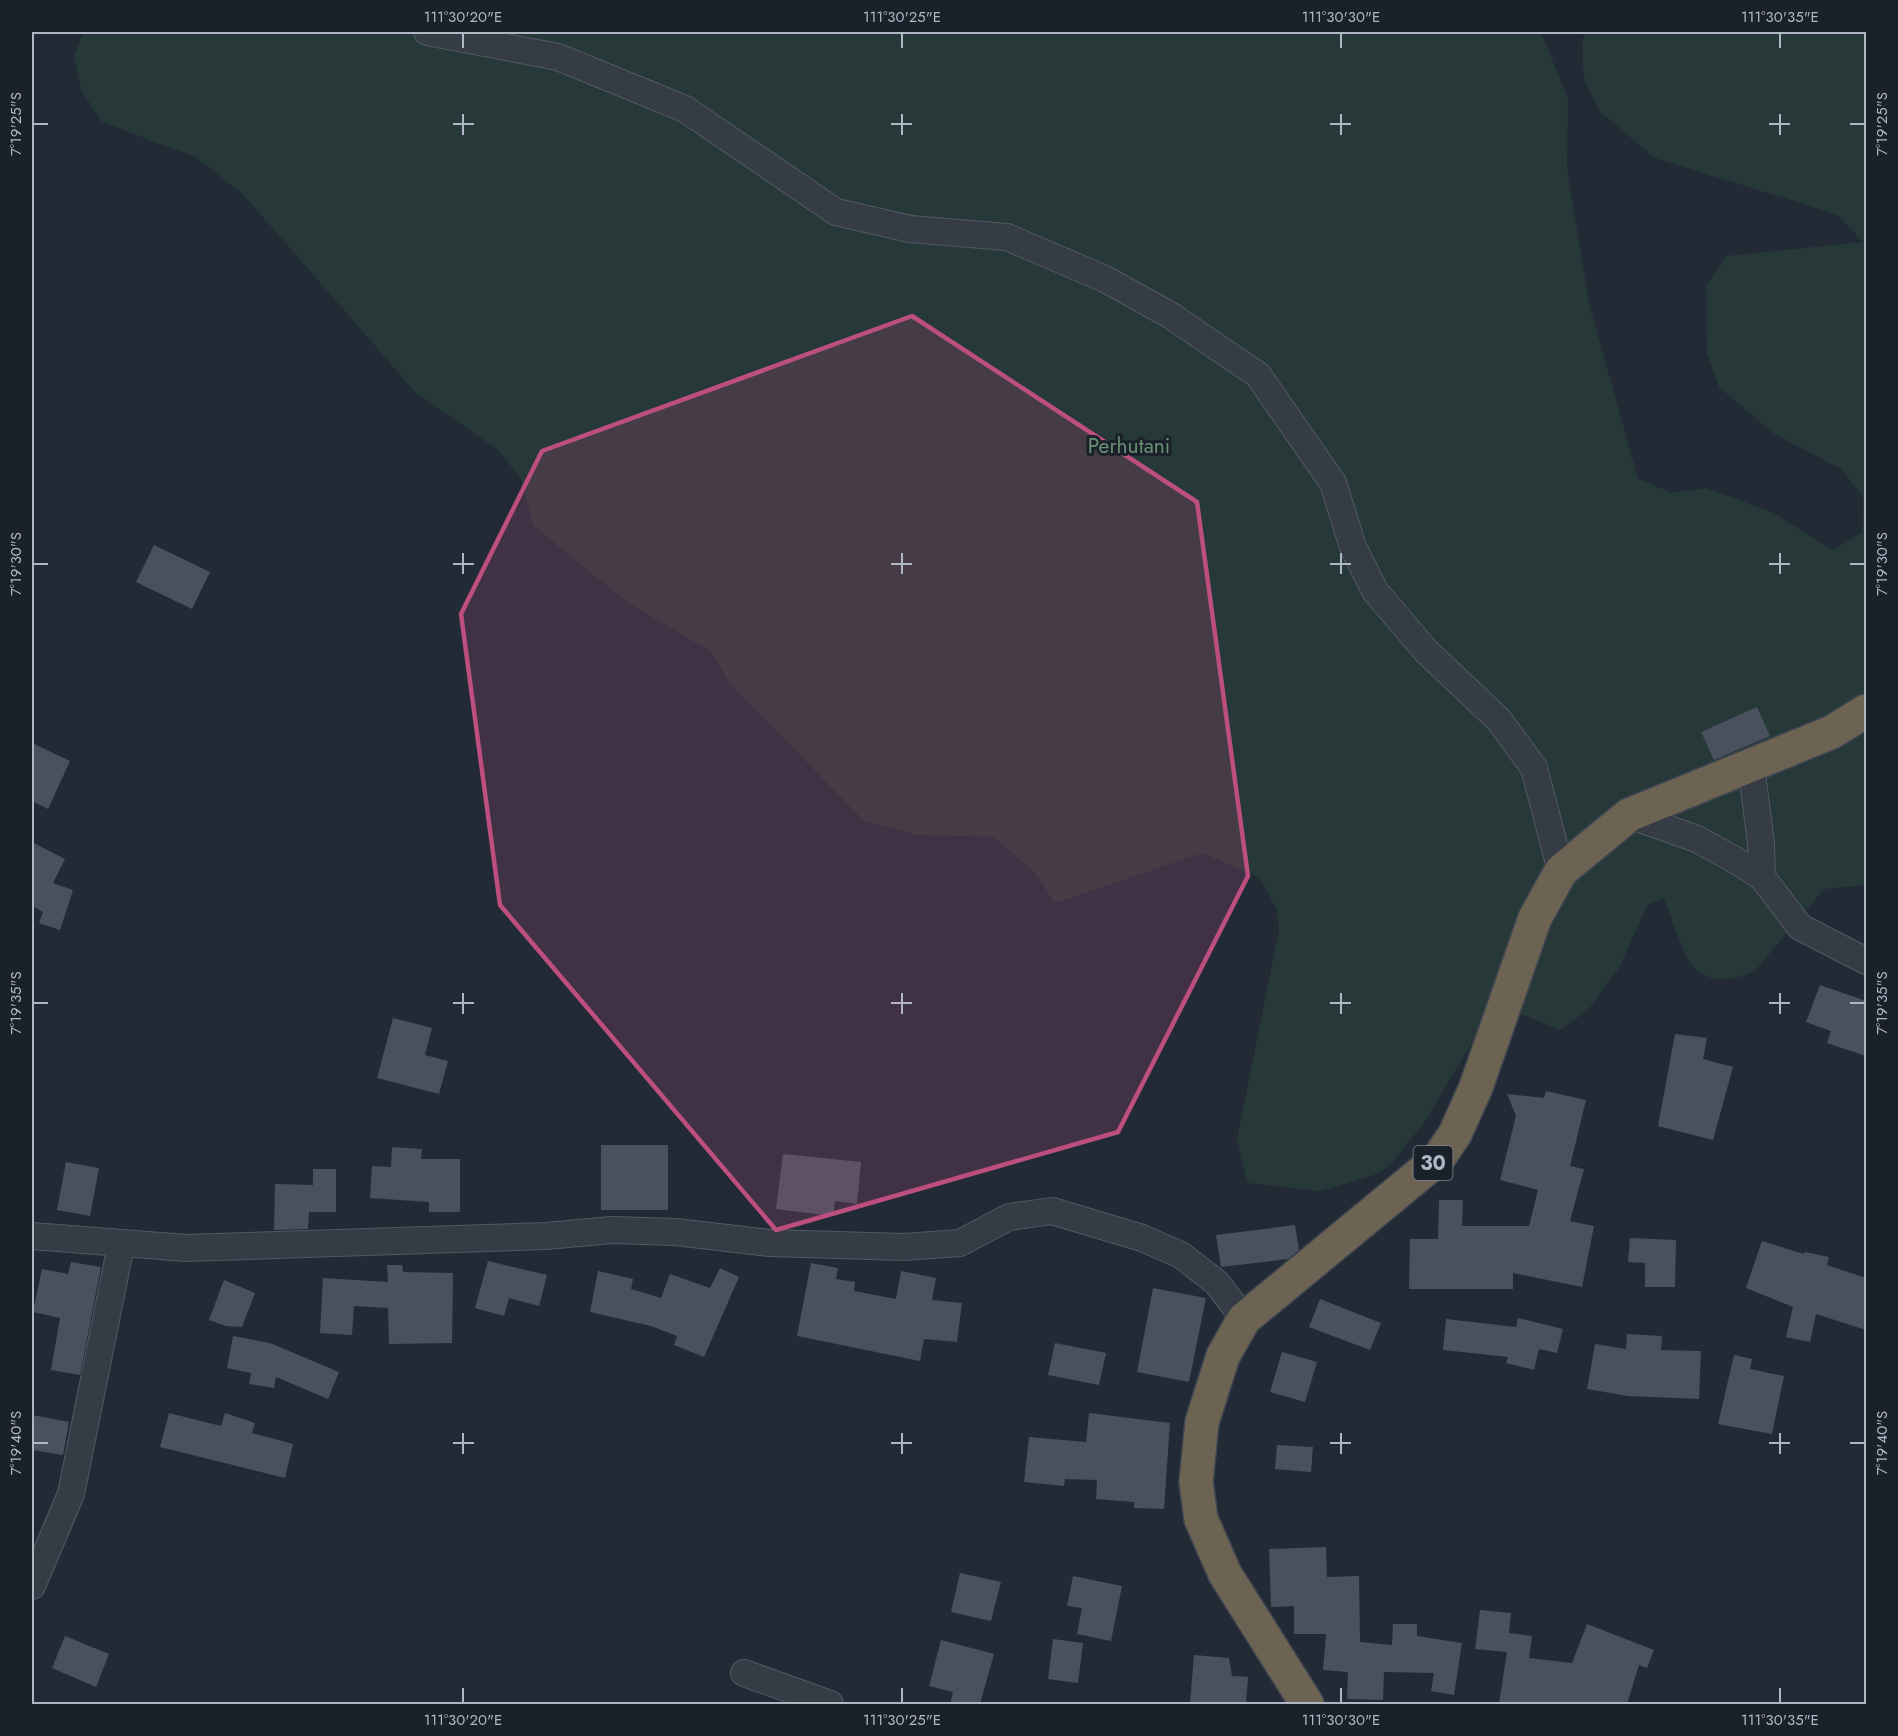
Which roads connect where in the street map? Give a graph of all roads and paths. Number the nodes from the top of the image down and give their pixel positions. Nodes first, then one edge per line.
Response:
1 (427, 32) edge
2 (1866, 711) edge
3 (1751, 766) junction
4 (1629, 815) junction
5 (1562, 871) junction
6 (1762, 877) junction
7 (1866, 961) edge
8 (32, 1236) edge
9 (121, 1245) junction
10 (1244, 1319) junction
11 (32, 1586) edge
12 (744, 1673) dead end
13 (830, 1704) edge
14 (1306, 1704) edge

1 - 5 street
2 - 3 highway, 30
3 - 4 highway, 30
3 - 6 street
4 - 5 highway, 30
4 - 6 street
5 - 10 highway, 30
6 - 7 street
8 - 9 street
9 - 10 street
9 - 11 street
10 - 14 highway, 30
12 - 13 street

